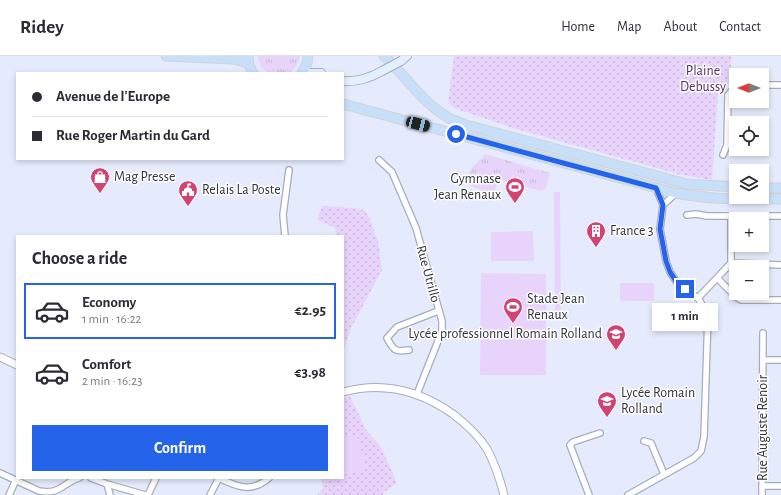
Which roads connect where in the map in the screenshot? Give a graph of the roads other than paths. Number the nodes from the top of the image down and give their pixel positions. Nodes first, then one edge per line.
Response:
1 (166, 56) edge
2 (308, 56) edge
3 (384, 56) edge
4 (404, 58) edge
5 (250, 65) edge
6 (303, 72) edge
7 (344, 81) edge
8 (769, 85) edge
9 (781, 86) edge
10 (729, 94) edge
11 (344, 104) edge
12 (723, 155) dead end
13 (379, 160) dead end
14 (289, 170) dead end
15 (729, 187) edge
16 (656, 188) junction
17 (769, 188) edge
18 (781, 188) edge
19 (676, 193) junction
20 (781, 199) edge
21 (663, 205) junction
22 (687, 216) dead end
23 (729, 216) edge
24 (769, 216) edge
25 (781, 216) edge
26 (285, 235) edge
27 (729, 265) edge
28 (769, 265) edge
29 (781, 265) edge
30 (717, 278) junction
31 (698, 298) junction
32 (781, 300) edge
33 (438, 311) junction
34 (763, 333) dead end
35 (409, 350) dead end
36 (0, 357) edge
37 (763, 360) junction
38 (781, 360) edge
39 (16, 365) edge
40 (344, 392) edge
41 (417, 394) junction
42 (600, 432) dead end
43 (644, 441) dead end
44 (0, 473) edge
45 (664, 474) junction
46 (75, 479) edge
47 (94, 479) edge
48 (156, 479) edge
49 (218, 479) edge
50 (221, 479) edge
51 (268, 479) edge
52 (16, 480) junction
53 (106, 484) junction
54 (762, 486) junction
55 (781, 486) edge
56 (10, 495) edge
57 (110, 495) edge
58 (145, 495) edge
59 (148, 495) edge
60 (210, 495) edge
61 (504, 495) edge
62 (589, 495) edge
63 (628, 495) edge
64 (762, 495) edge

1 - 5 main road
2 - 6 main road
3 - 15 main road
4 - 7 main road, bridge
8 - 9 street
10 - 12 street
11 - 16 main road
13 - 33 street, Rue Utrillo
14 - 26 street
16 - 19 main road
16 - 21 street
17 - 18 main road
19 - 20 main road
19 - 21 street
21 - 31 street
22 - 23 street
24 - 25 street
27 - 30 street
28 - 29 street
30 - 31 street
30 - 32 street
31 - 45 street
33 - 35 street
33 - 41 street, Rue Utrillo
34 - 37 street, Rue Auguste Renoir
36 - 39 street
37 - 38 street, Rue Auguste Renoir
37 - 54 street, Rue Auguste Renoir
40 - 41 street
41 - 61 street
42 - 62 street
43 - 45 street
44 - 52 street
45 - 63 street
46 - 52 street
47 - 53 street
48 - 59 street
49 - 60 street
50 - 51 street
52 - 56 street
53 - 57 street
53 - 58 street
54 - 55 street
54 - 64 street, Rue Auguste Renoir

